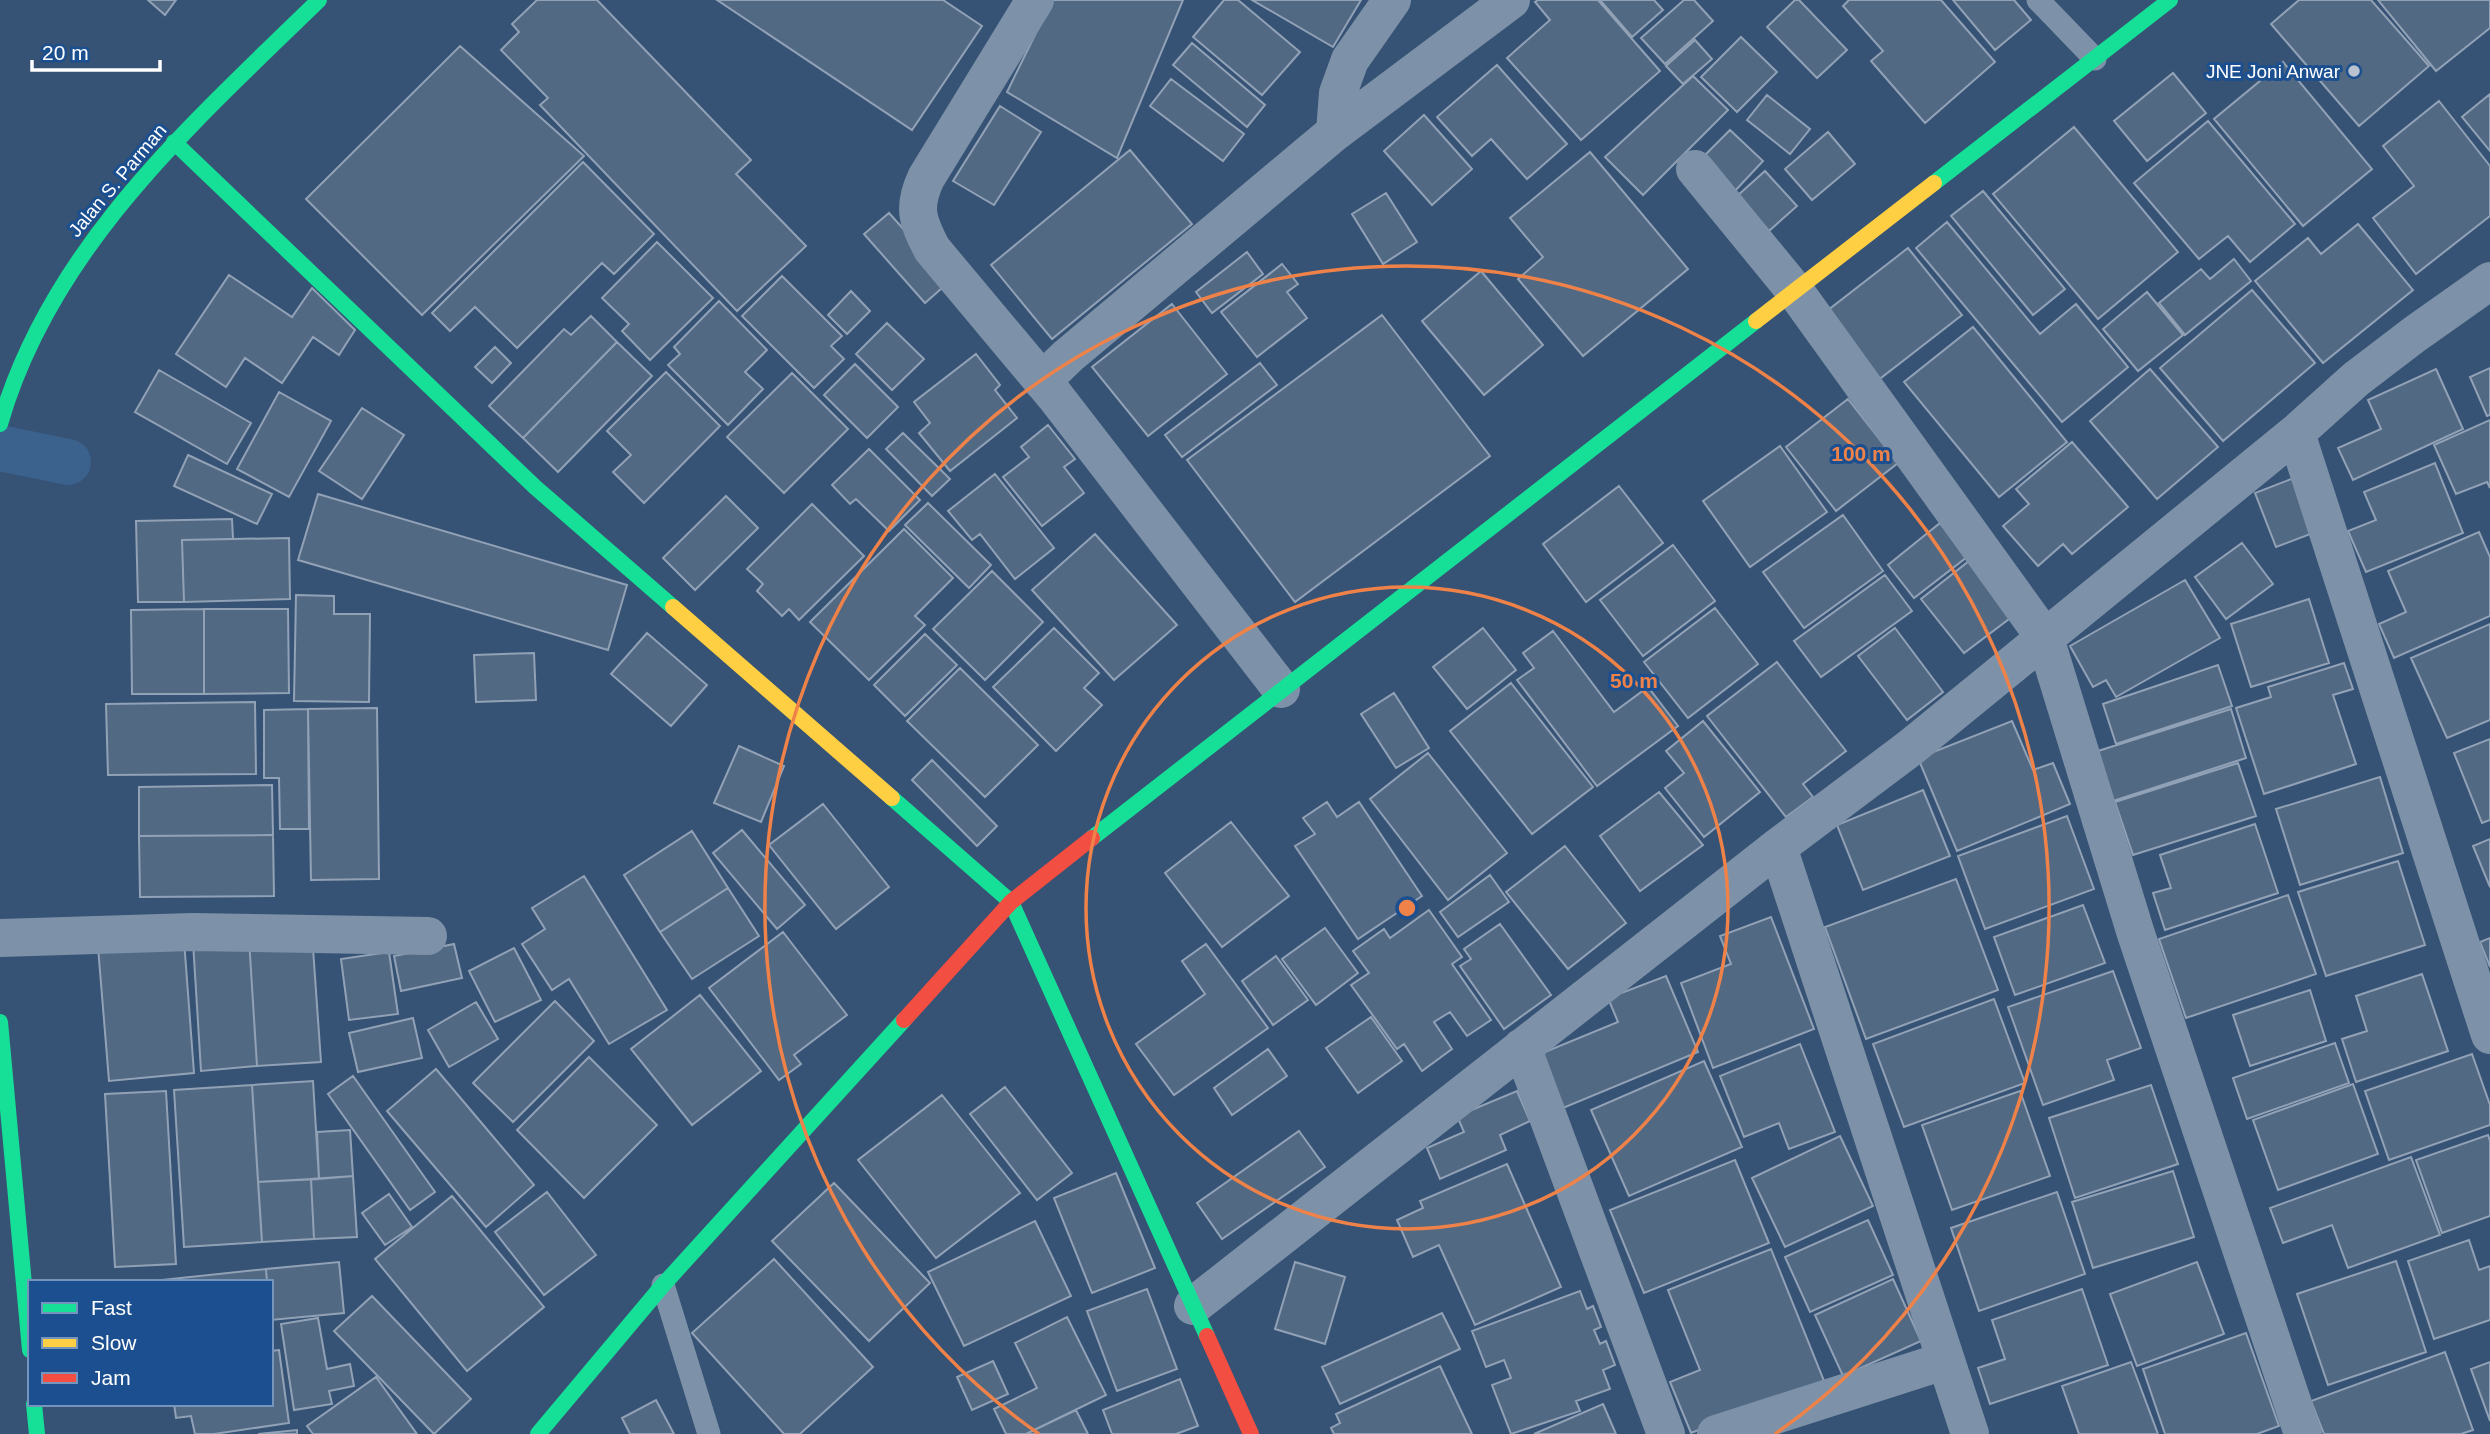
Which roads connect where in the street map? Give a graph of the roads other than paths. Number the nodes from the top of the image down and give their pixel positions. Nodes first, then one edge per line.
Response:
1 (319, 0) edge
2 (1035, 0) edge
3 (1392, 0) edge
4 (1511, 0) edge
5 (2038, 0) edge
6 (2160, 3) edge
7 (2095, 59) junction
8 (1335, 132) junction
9 (174, 142) junction
10 (1695, 169) dead end
11 (2490, 281) edge
12 (1795, 291) junction
13 (1042, 382) junction
14 (0, 424) edge
15 (2296, 433) junction
16 (2045, 638) junction
17 (1281, 689) junction
18 (1778, 847) junction
19 (1011, 902) junction
20 (428, 936) dead end
21 (0, 938) edge
22 (0, 1022) edge
23 (2490, 1035) edge
24 (1522, 1046) junction
25 (10, 1245) edge
26 (663, 1285) junction
27 (1193, 1306) junction
28 (28, 1340) edge
29 (1944, 1361) junction
30 (34, 1406) edge
31 (37, 1434) edge
32 (538, 1434) edge
33 (709, 1434) edge
34 (1251, 1434) edge
35 (1666, 1434) edge
36 (1716, 1434) edge
37 (1970, 1434) edge
38 (2303, 1434) edge

1 - 9 main road, Jalan S. Parman
2 - 13 street
3 - 8 street
4 - 8 street
5 - 7 lane
6 - 7 main road
7 - 12 main road
8 - 13 street
9 - 14 main road, Jalan S. Parman
9 - 19 main road
10 - 12 street
11 - 15 street
12 - 16 street
12 - 17 main road
13 - 17 street
15 - 16 street
15 - 23 street
16 - 18 street
16 - 38 street
17 - 19 main road
18 - 24 street
18 - 29 street
19 - 26 main road
19 - 27 main road
20 - 21 street
22 - 25 main road
24 - 27 street
24 - 35 street
25 - 28 main road
26 - 32 main road
26 - 33 lane
27 - 34 main road
29 - 36 street
29 - 37 street
30 - 31 main road

